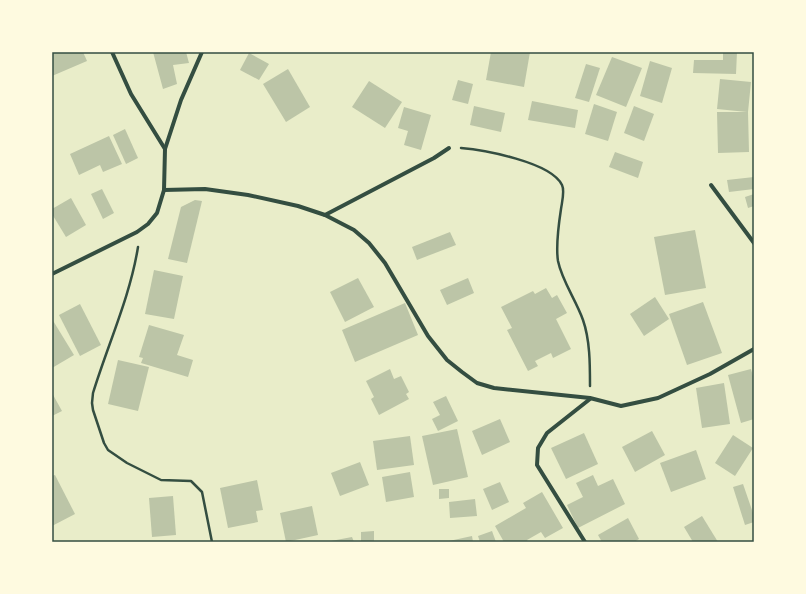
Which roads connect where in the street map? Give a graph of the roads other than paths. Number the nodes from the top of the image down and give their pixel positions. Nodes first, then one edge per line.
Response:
1 (112, 52) edge
2 (202, 52) edge
3 (449, 148) road end
4 (166, 149) junction
5 (711, 185) dead end
6 (164, 190) junction
7 (325, 215) junction
8 (754, 243) edge
9 (52, 274) edge
10 (754, 349) edge
11 (590, 398) junction
12 (585, 542) edge

1 - 4 street
2 - 4 street
3 - 7 street
4 - 6 street
5 - 8 street
6 - 7 street
6 - 9 street
7 - 11 street
10 - 11 street
11 - 12 street

